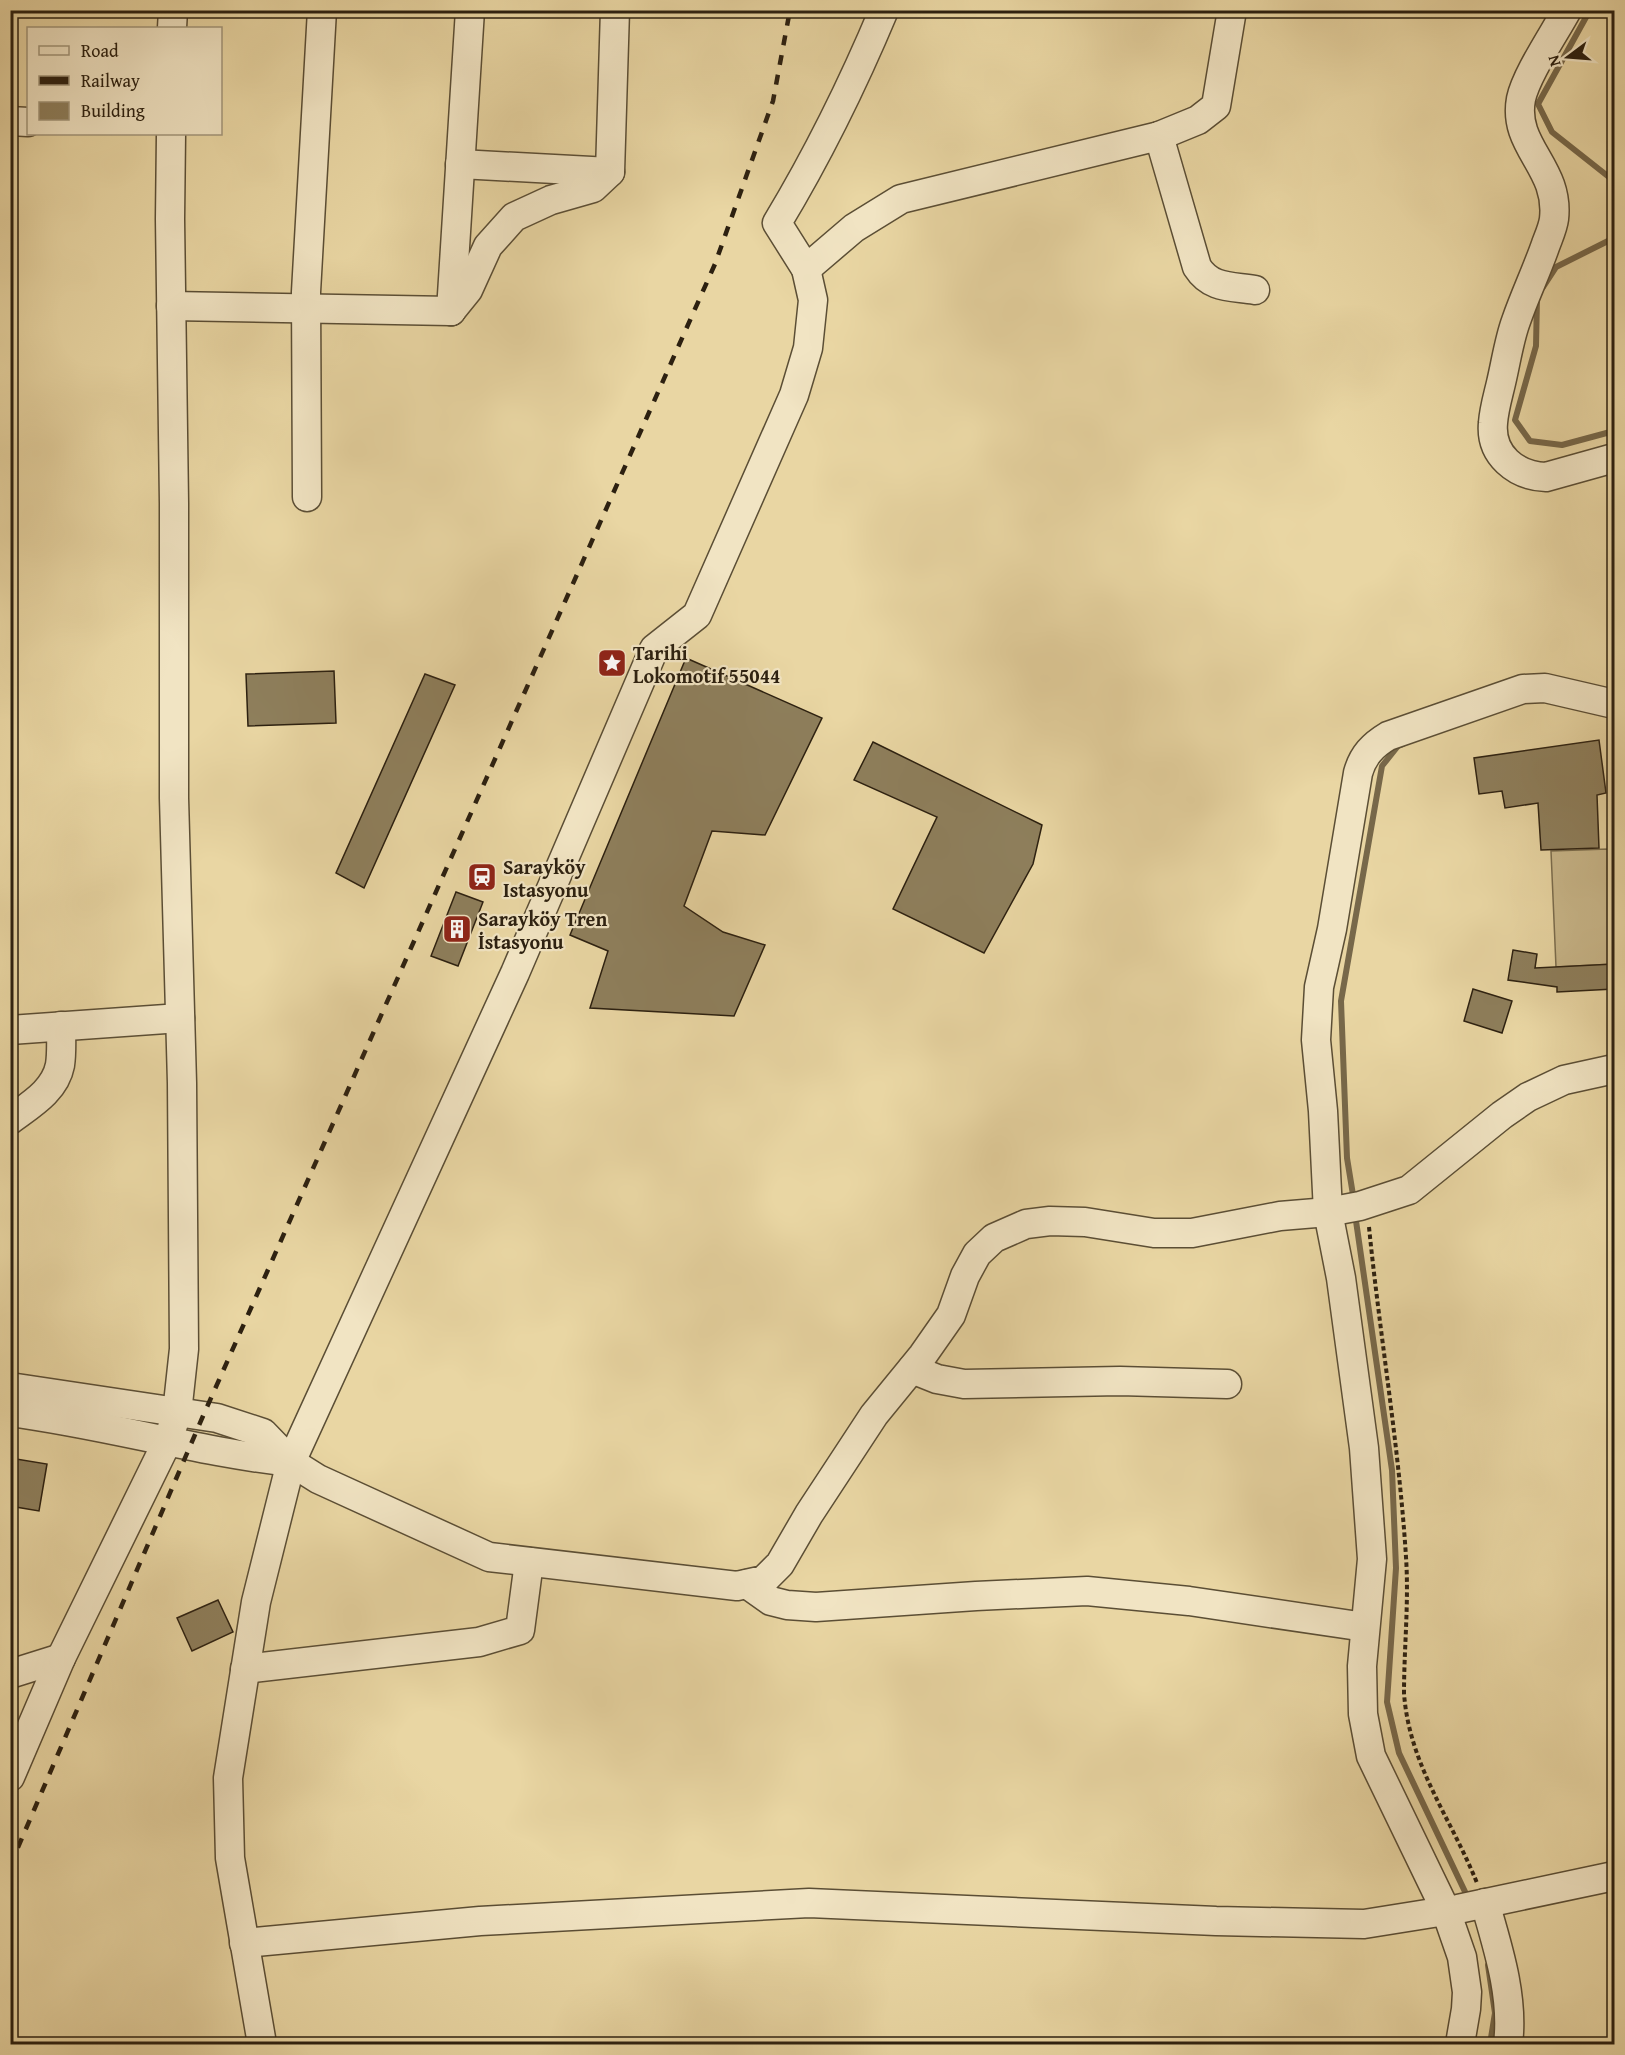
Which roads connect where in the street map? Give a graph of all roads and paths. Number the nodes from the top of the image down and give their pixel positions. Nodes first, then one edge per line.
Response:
1 (173, 10) edge
2 (322, 10) edge
3 (470, 10) edge
4 (615, 10) edge
5 (884, 10) edge
6 (1232, 10) edge
7 (1567, 10) edge
8 (172, 27) edge
9 (10, 121) edge
10 (27, 122) edge
11 (171, 135) edge
12 (1159, 136) junction
13 (460, 164) junction
14 (610, 172) junction
15 (806, 269) junction
16 (1255, 290) dead end
17 (171, 306) junction
18 (307, 309) junction
19 (451, 311) junction
20 (1614, 458) edge
21 (308, 497) dead end
22 (1614, 704) edge
23 (180, 1018) junction
24 (61, 1026) junction
25 (10, 1030) edge
26 (1614, 1070) edge
27 (10, 1120) edge
28 (1348, 1208) junction
29 (912, 1369) junction
30 (1227, 1384) dead end
31 (10, 1387) edge
32 (10, 1412) edge
33 (177, 1413) junction
34 (168, 1440) junction
35 (291, 1462) junction
36 (529, 1562) junction
37 (747, 1584) junction
38 (1365, 1627) junction
39 (61, 1659) junction
40 (245, 1669) junction
41 (10, 1674) edge
42 (10, 1777) edge
43 (1614, 1876) edge
44 (1467, 1907) junction
45 (244, 1943) junction
46 (262, 2044) edge
47 (1460, 2044) edge
48 (1508, 2044) edge

1 - 8 street
2 - 18 street
3 - 13 street
4 - 14 street
5 - 15 street
6 - 12 street
7 - 20 street
9 - 10 street
11 - 17 street
12 - 15 street
12 - 16 street
13 - 14 street
13 - 19 street
14 - 19 street
15 - 35 street
17 - 18 street
17 - 23 street
18 - 19 street
18 - 21 street
22 - 28 street
23 - 24 street
23 - 33 street
24 - 25 street
24 - 27 street
26 - 28 street
28 - 29 street
28 - 38 street
28 - 44 path
29 - 30 street
29 - 37 street
31 - 33 street
32 - 34 street
33 - 34 street
33 - 35 street
34 - 35 street
34 - 39 street
35 - 36 street
35 - 40 street
36 - 37 street
36 - 40 street
37 - 38 street
38 - 44 street
39 - 41 street
39 - 42 street
40 - 45 street
43 - 44 street
44 - 45 street
44 - 47 street
44 - 48 street
45 - 46 street

